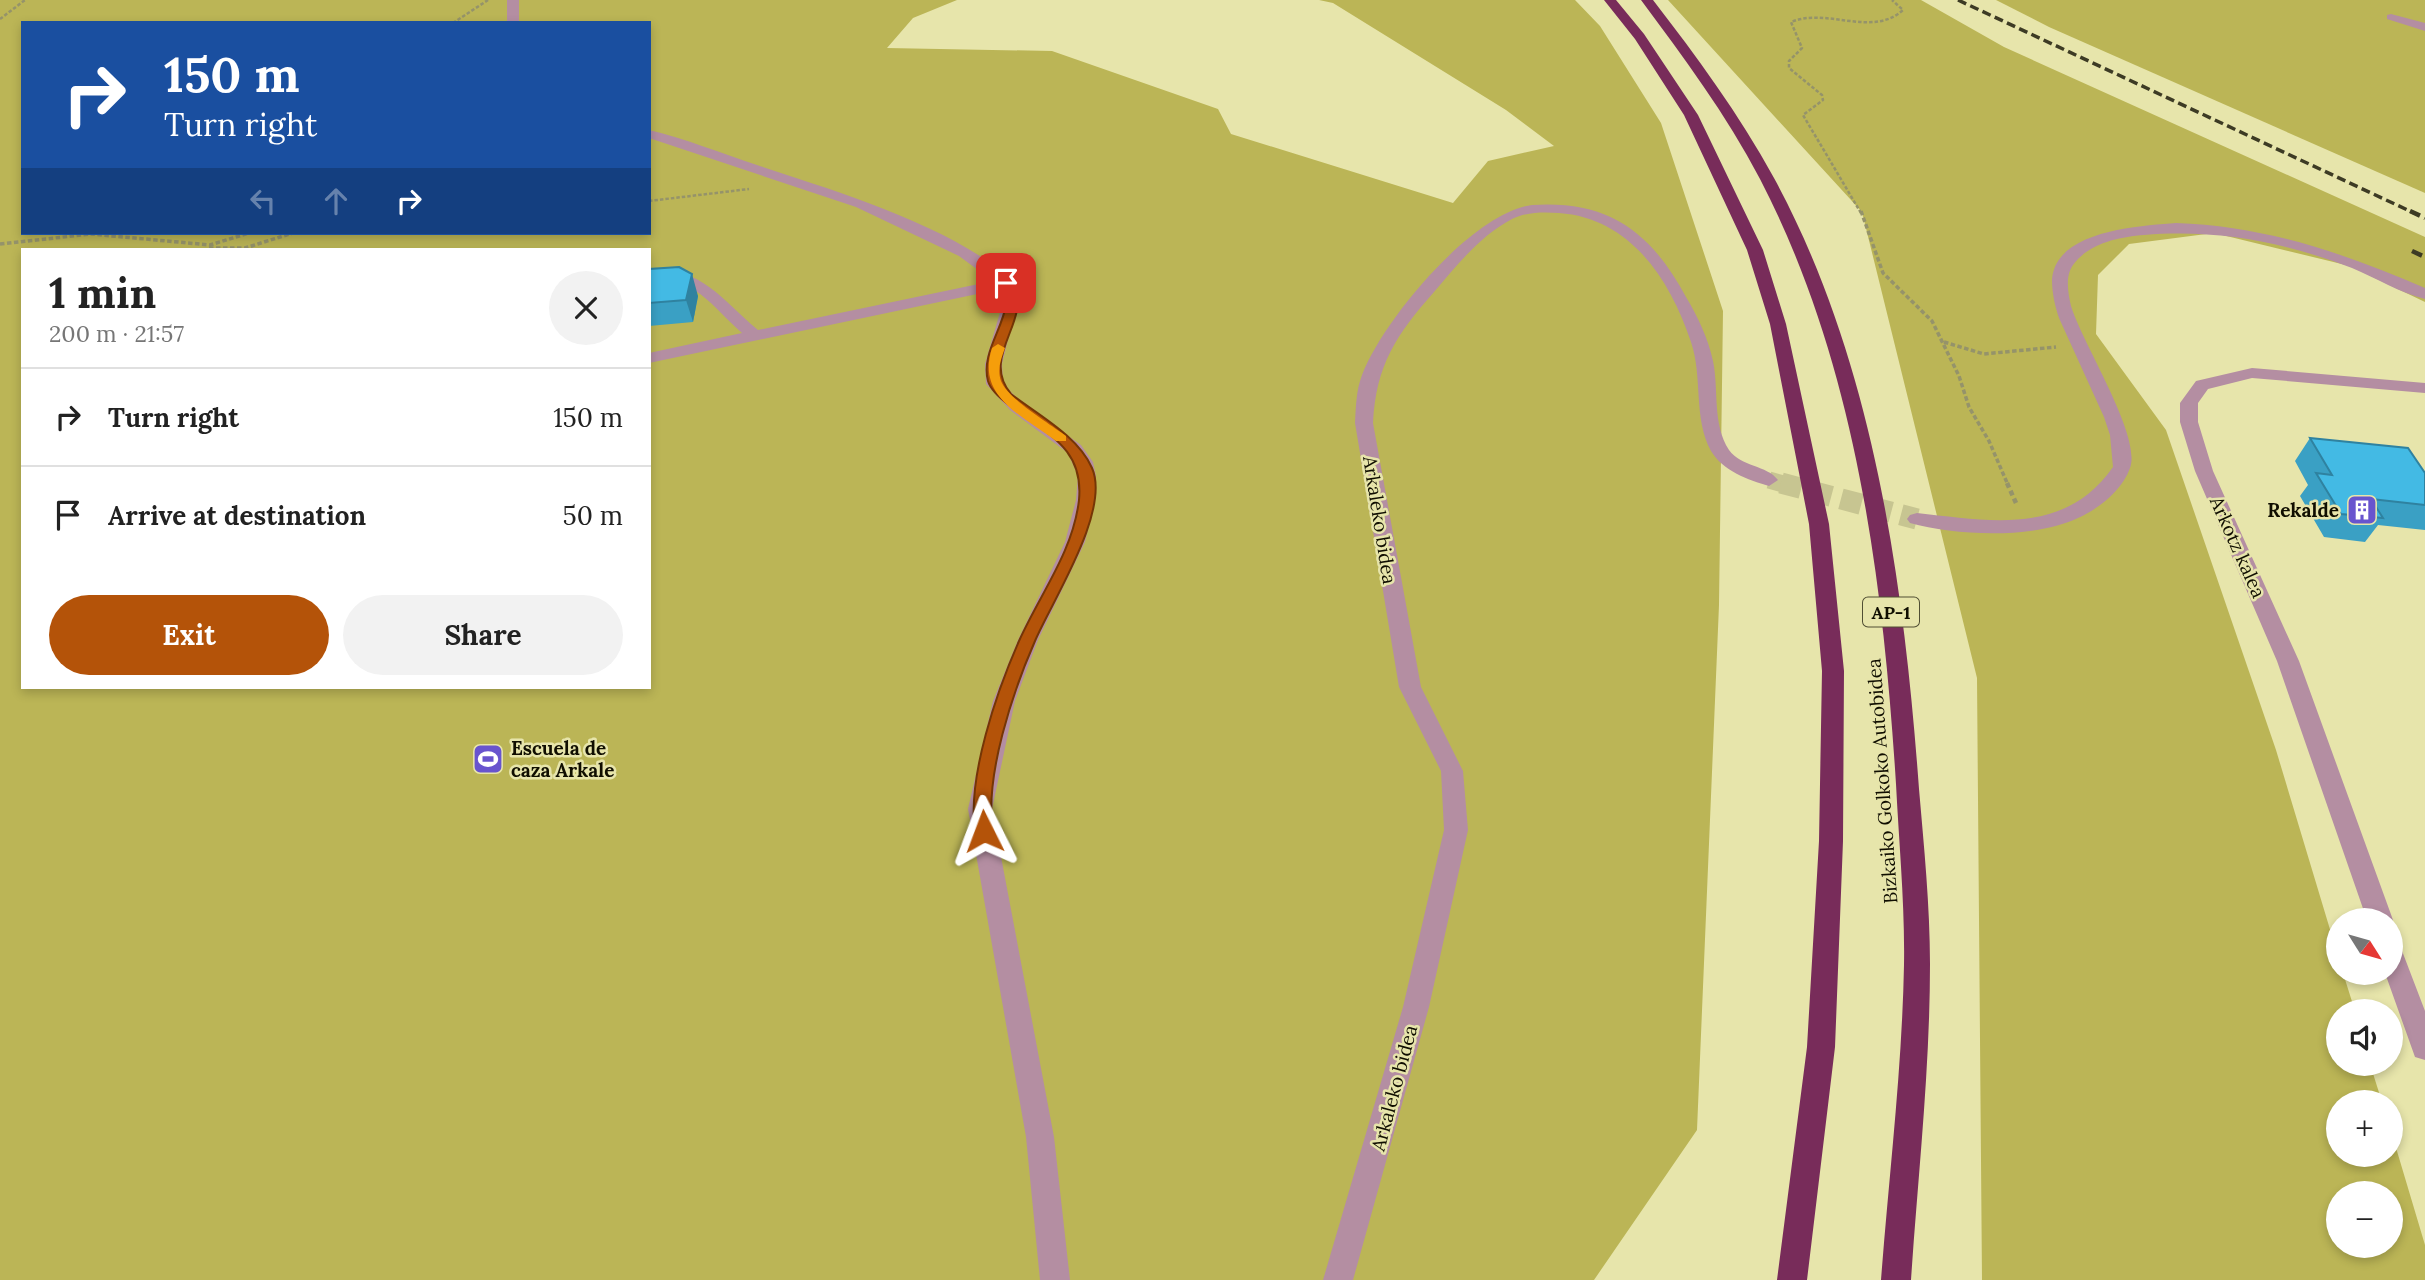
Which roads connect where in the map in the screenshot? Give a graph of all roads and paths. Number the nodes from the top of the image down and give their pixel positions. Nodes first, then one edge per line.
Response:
1 (25, 0) edge
2 (488, 0) edge
3 (513, 0) edge
4 (1610, 0) edge
5 (1647, 0) edge
6 (1892, 0) edge
7 (2391, 17) dead end
8 (0, 19) edge
9 (456, 21) edge
10 (513, 21) edge
11 (2425, 27) edge
12 (651, 135) edge
13 (752, 189) dead end
14 (651, 201) edge
15 (84, 235) edge
16 (100, 235) edge
17 (245, 235) edge
18 (287, 235) edge
19 (0, 244) edge
20 (205, 247) junction
21 (213, 248) edge
22 (245, 248) edge
23 (651, 273) edge
24 (1006, 283) junction
25 (2425, 294) edge
26 (755, 336) junction
27 (1942, 342) junction
28 (2084, 354) junction
29 (651, 358) edge
30 (2425, 388) edge
31 (1769, 480) tunnel mouth
32 (1917, 519) tunnel mouth
33 (2042, 521) junction
34 (2376, 908) edge
35 (2402, 985) edge
36 (2425, 1048) edge
37 (1055, 1280) edge
38 (1338, 1280) edge
39 (1791, 1280) edge
40 (1896, 1280) edge

1 - 8 path
2 - 9 path
3 - 10 street
4 - 39 highway
5 - 40 highway, Bizkaiko Golkoko Autobidea / AP-1
6 - 27 path
7 - 11 street
12 - 24 street
13 - 14 path
15 - 19 path
16 - 20 path
17 - 20 path
18 - 22 path
20 - 21 path
23 - 26 street
24 - 26 street
24 - 37 street
25 - 28 street
26 - 29 street
27 - 28 path
27 - 33 path
28 - 33 street
30 - 34 street, Arkotz kalea
31 - 38 street, Arkaleko bidea
32 - 33 street
35 - 36 street

